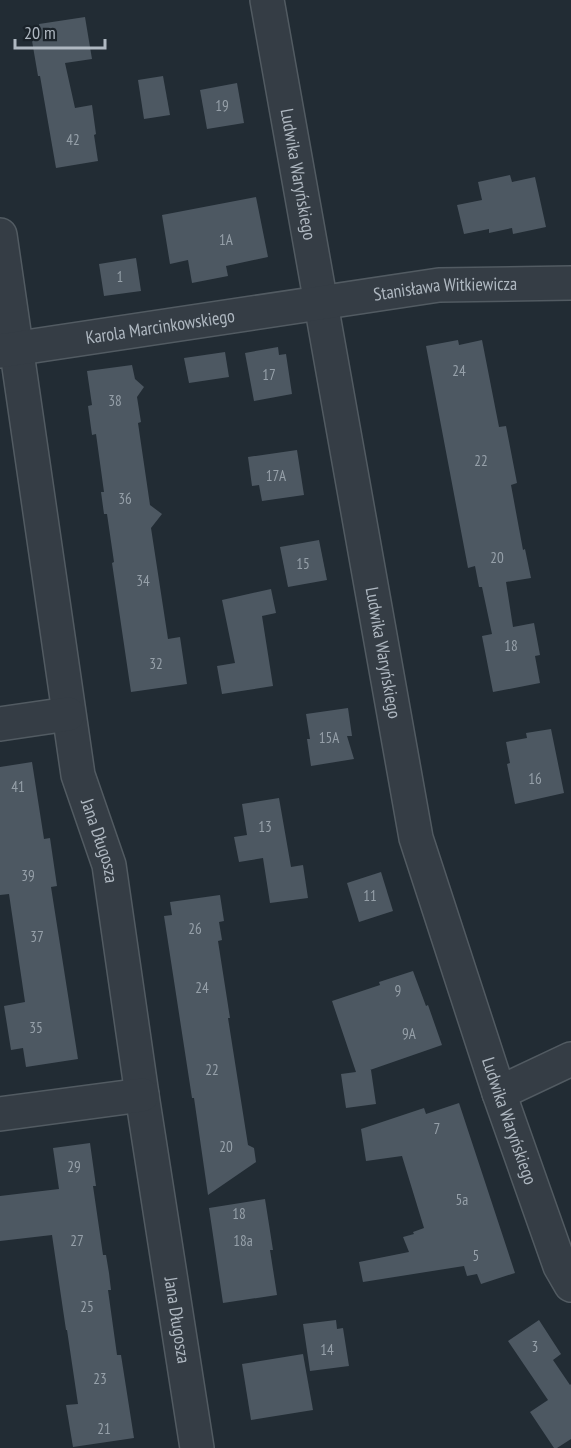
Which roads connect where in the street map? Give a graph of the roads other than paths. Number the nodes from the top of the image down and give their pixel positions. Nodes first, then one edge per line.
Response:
1 (267, 0) edge
2 (0, 236) edge
3 (571, 283) edge
4 (320, 303) junction
5 (8, 350) edge
6 (68, 714) junction
7 (0, 724) edge
8 (571, 1059) edge
9 (499, 1093) junction
10 (142, 1095) junction
11 (0, 1114) edge
12 (571, 1285) edge
13 (196, 1448) edge

1 - 4 street, Ludwika Waryńskiego
2 - 5 street, Jana Długosza
3 - 4 street, Stanisława Witkiewicza
4 - 5 street, Karola Marcinkowskiego
4 - 9 street, Ludwika Waryńskiego
5 - 6 street, Jana Długosza
6 - 7 street
6 - 10 street, Jana Długosza
8 - 9 street
9 - 12 street, Ludwika Waryńskiego
10 - 11 street
10 - 13 street, Jana Długosza

